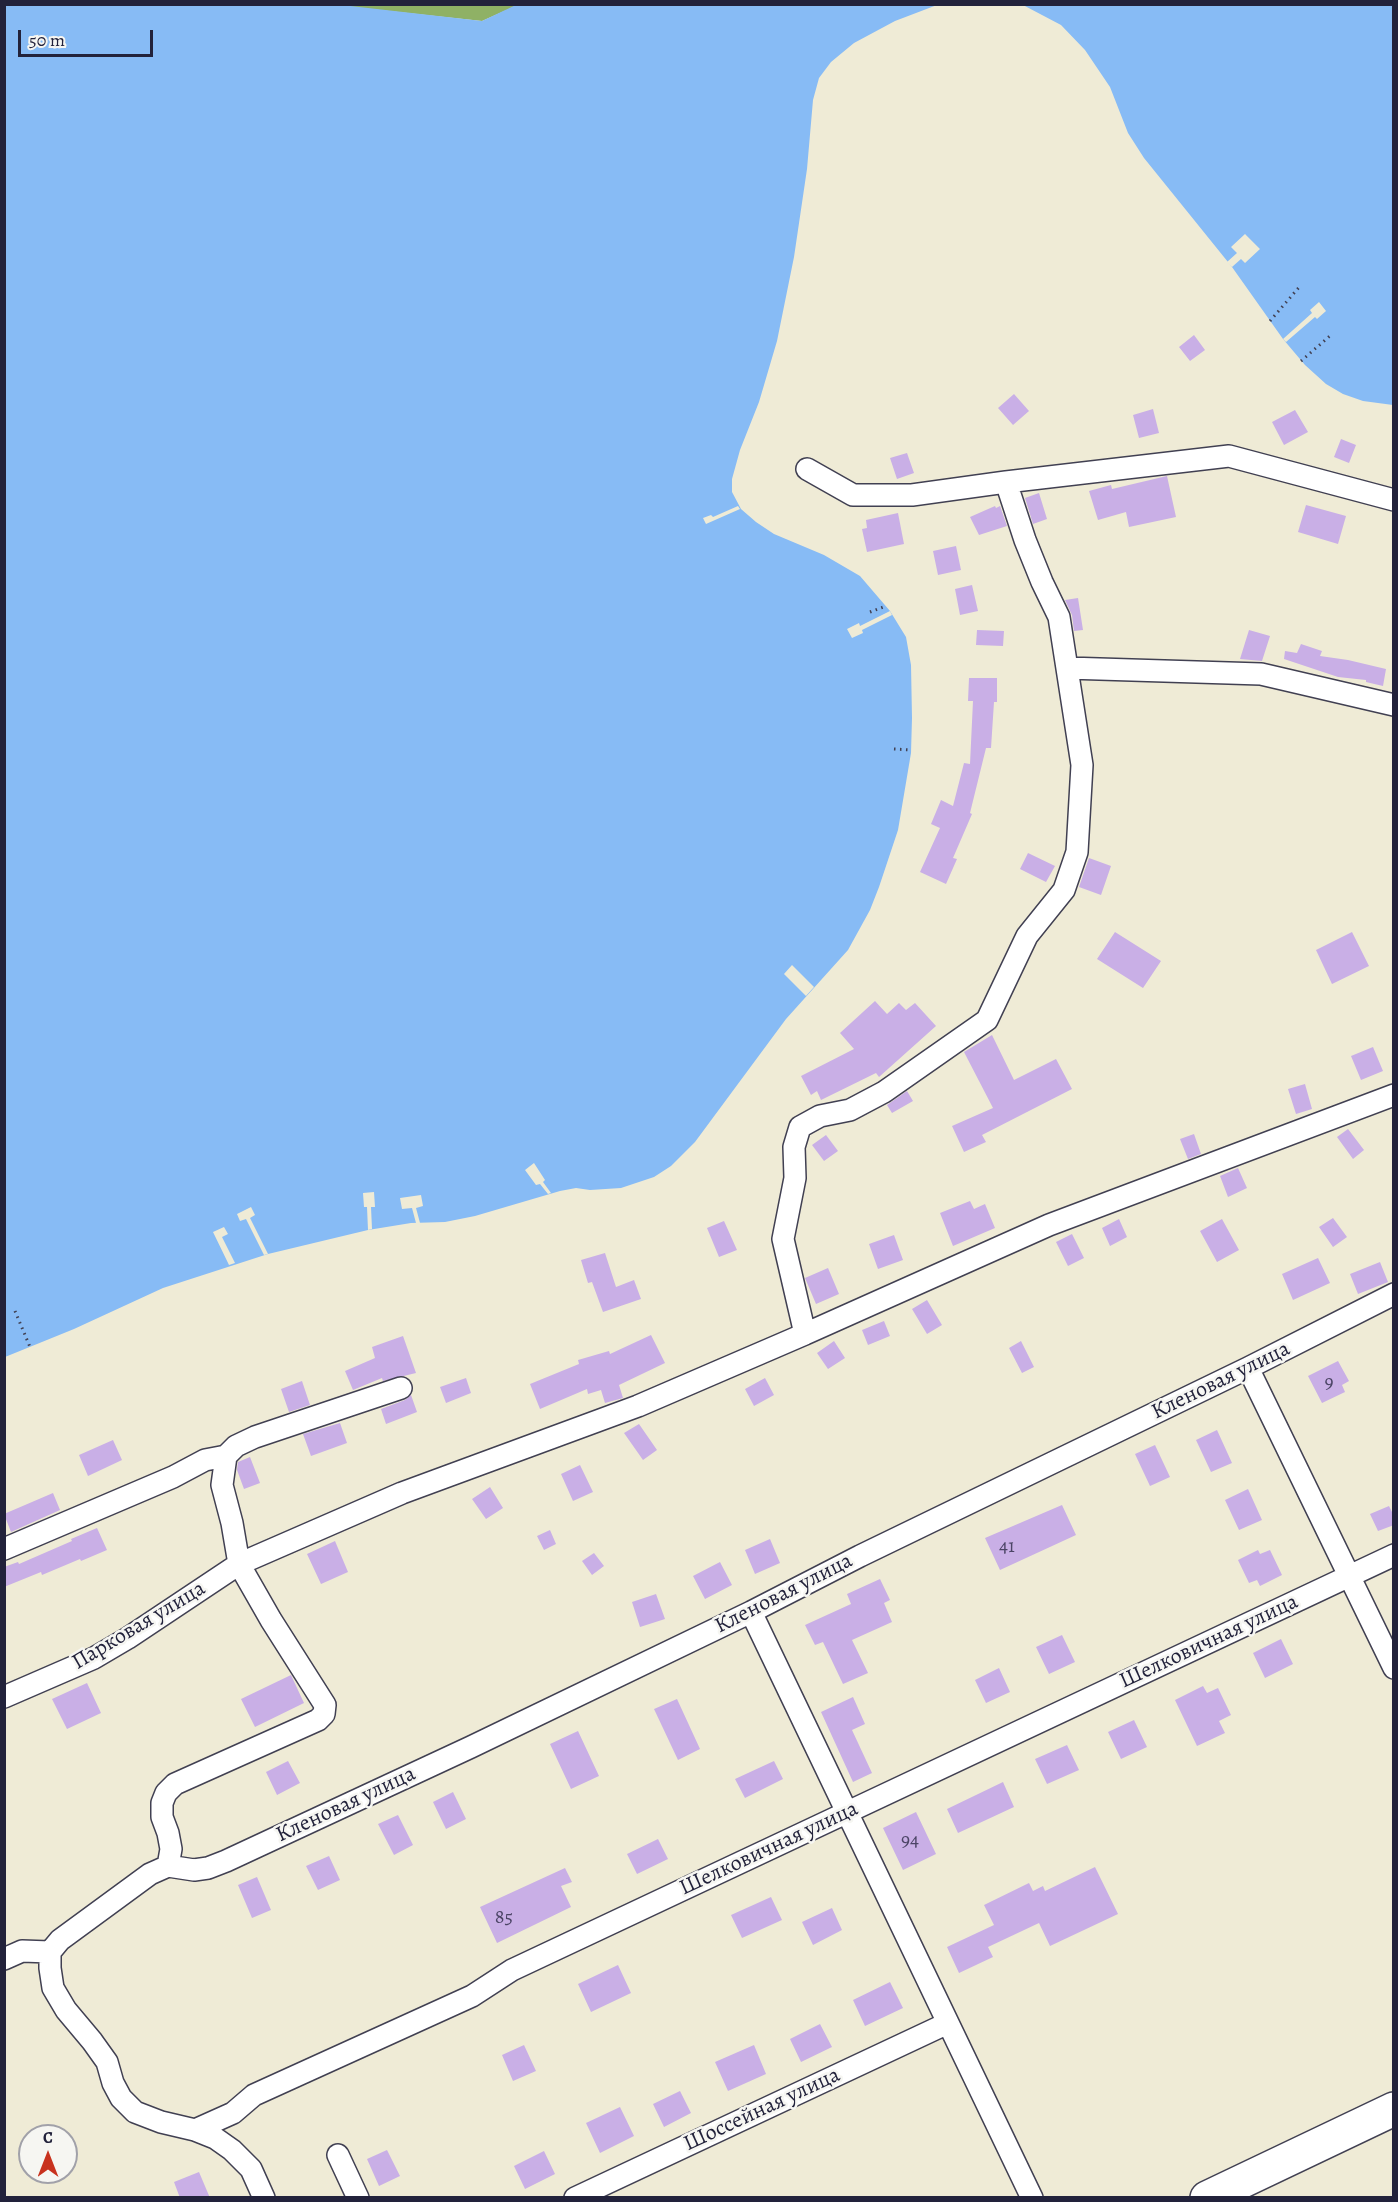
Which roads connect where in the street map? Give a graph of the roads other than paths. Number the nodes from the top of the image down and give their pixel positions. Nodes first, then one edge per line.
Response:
1 (807, 469) dead end
2 (1006, 482) junction
3 (1394, 500) edge
4 (1067, 668) junction
5 (1394, 705) edge
6 (1394, 1095) edge
7 (1394, 1294) edge
8 (806, 1334) junction
9 (1248, 1368) junction
10 (401, 1388) dead end
11 (225, 1456) junction
12 (4, 1549) edge
13 (1394, 1555) edge
14 (239, 1564) junction
15 (1349, 1576) junction
16 (752, 1612) junction
17 (1394, 1668) edge
18 (4, 1697) edge
19 (847, 1812) junction
20 (168, 1866) junction
21 (50, 1952) junction
22 (4, 1959) edge
23 (948, 2023) junction
24 (1394, 2109) edge
25 (195, 2130) junction
26 (338, 2155) dead end
27 (264, 2198) edge
28 (358, 2198) edge
29 (575, 2198) edge
30 (1032, 2198) edge
31 (1207, 2198) edge

1 - 2 street
2 - 3 street
2 - 4 street
4 - 5 street
4 - 8 street
6 - 8 street, Парковая улица
7 - 9 street, Кленовая улица
8 - 14 street, Парковая улица
9 - 15 street
9 - 16 street, Кленовая улица
10 - 11 street
11 - 12 street
11 - 14 street
13 - 15 street, Шелковичная улица
14 - 18 street, Парковая улица
14 - 20 street
15 - 17 street
15 - 19 street, Шелковичная улица
16 - 19 street
16 - 20 street, Кленовая улица
19 - 23 street
19 - 25 street, Шелковичная улица
20 - 21 street
21 - 22 street
21 - 25 street
23 - 29 street, Шоссейная улица
23 - 30 street
24 - 31 main road
25 - 27 street
26 - 28 street

